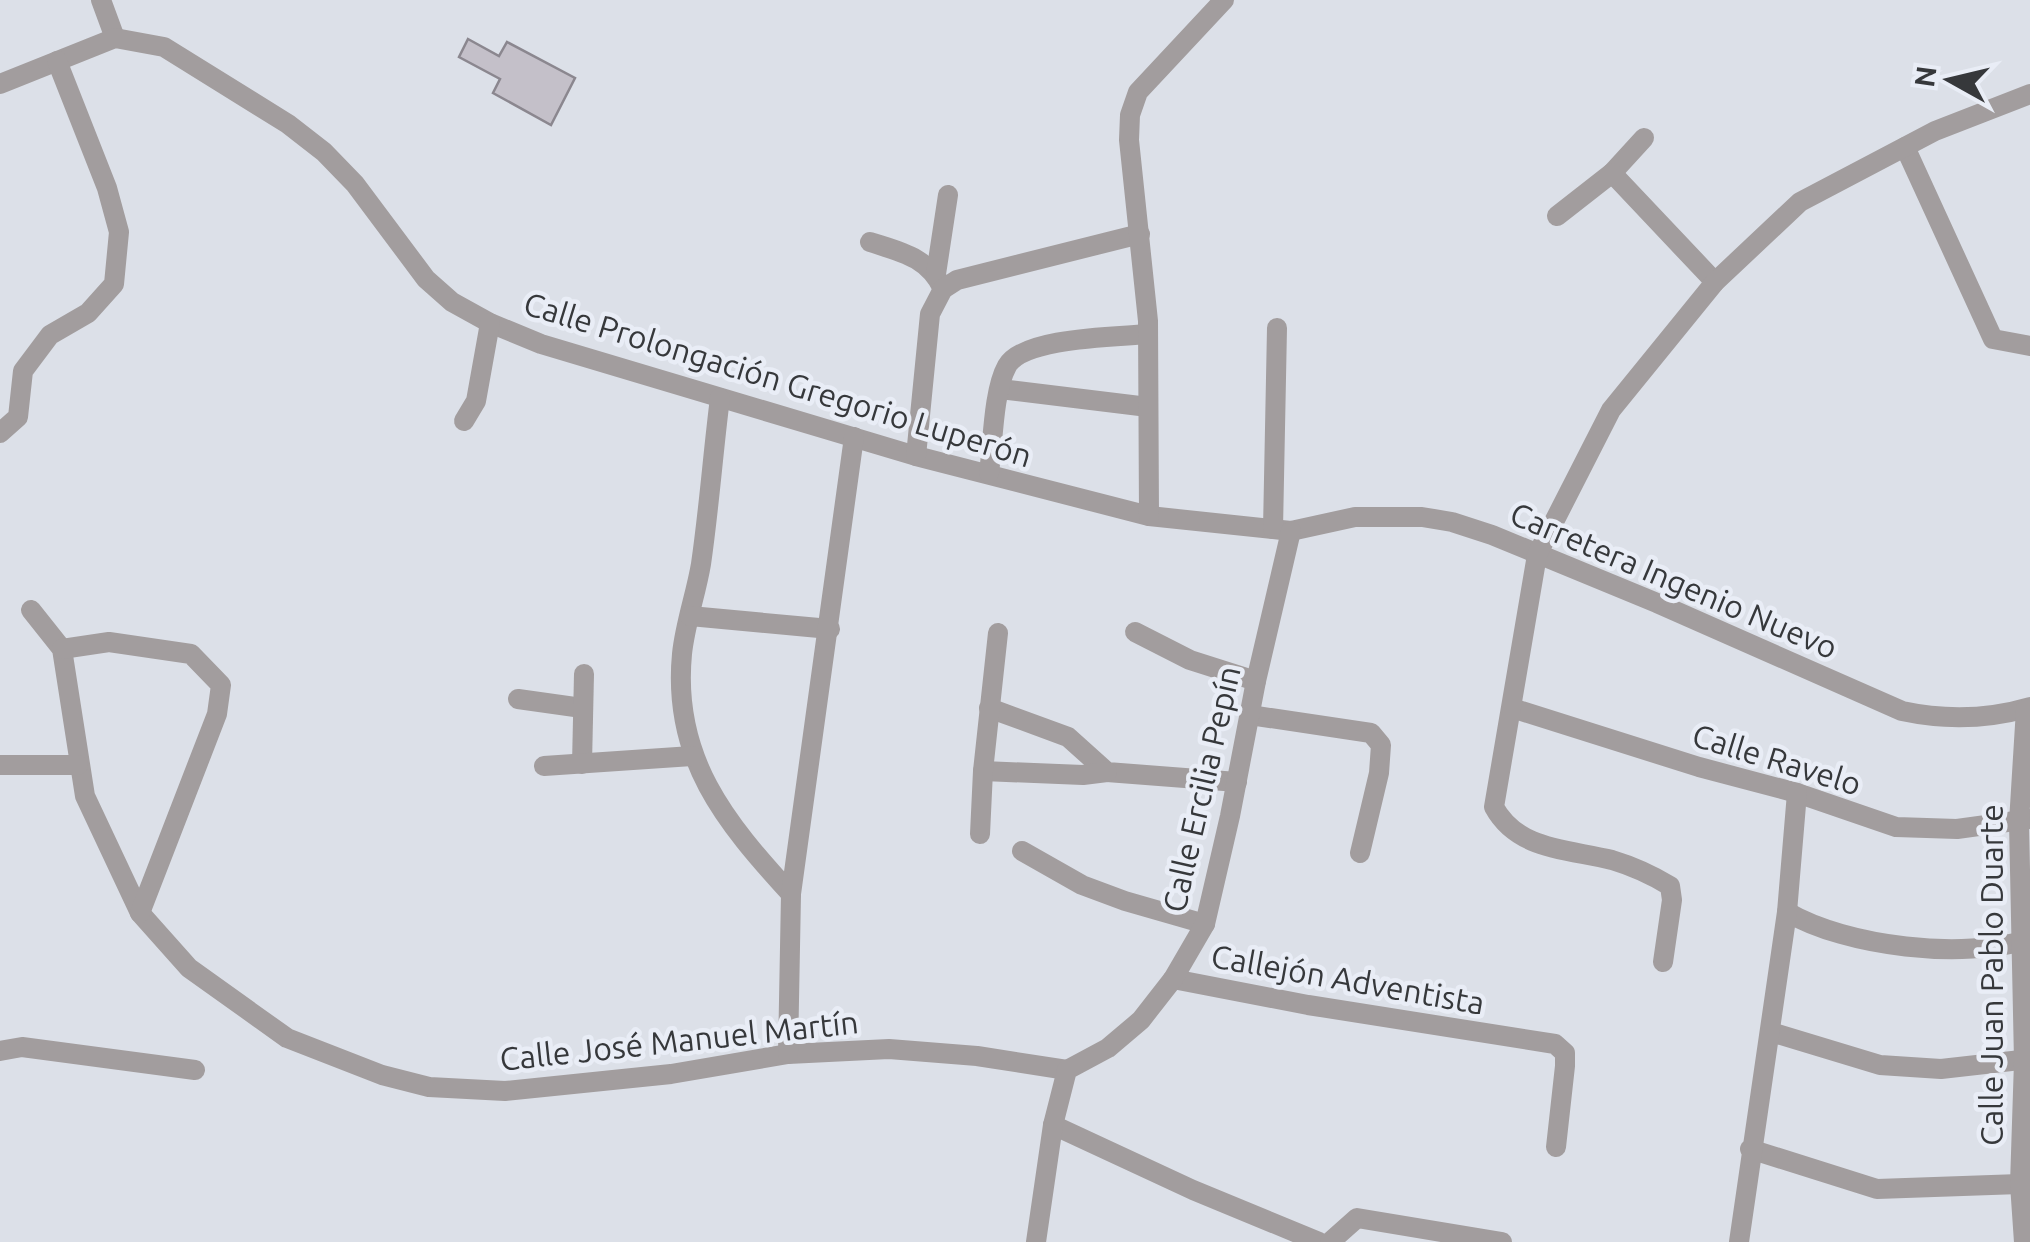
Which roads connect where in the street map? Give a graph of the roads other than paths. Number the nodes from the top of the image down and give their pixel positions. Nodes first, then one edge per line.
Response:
1 (102, 0) edge
2 (1224, 0) edge
3 (115, 38) junction
4 (57, 61) junction
5 (0, 84) edge
6 (2030, 94) edge
7 (1644, 138) dead end
8 (1905, 147) junction
9 (1612, 173) junction
10 (948, 195) dead end
11 (1557, 216) dead end
12 (1140, 234) junction
13 (870, 242) dead end
14 (940, 281) junction
15 (1715, 282) junction
16 (490, 324) junction
17 (1277, 328) dead end
18 (1148, 334) junction
19 (2030, 346) edge
20 (1000, 388) junction
21 (720, 398) junction
22 (1148, 407) junction
23 (464, 421) dead end
24 (0, 433) edge
25 (854, 437) junction
26 (916, 456) junction
27 (989, 474) junction
28 (1149, 516) junction
29 (1282, 530) junction
30 (1537, 555) junction
31 (31, 610) dead end
32 (690, 616) junction
33 (830, 629) junction
34 (1134, 632) dead end
35 (998, 633) dead end
36 (62, 650) junction
37 (584, 674) dead end
38 (1256, 680) junction
39 (518, 699) dead end
40 (582, 708) junction
41 (989, 708) junction
42 (1512, 708) junction
43 (2028, 708) edge
44 (1250, 715) junction
45 (692, 756) junction
46 (582, 764) junction
47 (0, 765) edge
48 (78, 765) junction
49 (544, 766) dead end
50 (983, 771) junction
51 (1107, 772) junction
52 (1237, 782) junction
53 (1797, 793) junction
54 (2025, 820) edge
55 (980, 834) dead end
56 (1022, 852) dead end
57 (1360, 852) dead end
58 (791, 894) junction
59 (1787, 912) junction
60 (140, 913) junction
61 (1205, 924) junction
62 (2025, 941) edge
63 (1663, 962) dead end
64 (1173, 979) junction
65 (1770, 1032) junction
66 (0, 1051) edge
67 (788, 1054) junction
68 (2027, 1060) edge
69 (195, 1070) dead end
70 (1067, 1070) junction
71 (1053, 1125) junction
72 (1556, 1147) dead end
73 (1750, 1150) junction
74 (2025, 1182) edge
75 (1426, 1236) edge
76 (1036, 1242) edge
77 (1319, 1242) edge
78 (1330, 1242) edge
79 (1502, 1242) edge
80 (1739, 1242) edge
81 (2024, 1242) edge

1 - 3 street
2 - 12 street
3 - 4 street
3 - 16 street, Calle Prolongación Gregorio Luperón
4 - 5 street
4 - 24 street
6 - 8 street
7 - 9 street
8 - 15 street
8 - 19 street
9 - 11 street
9 - 15 street
10 - 14 street
12 - 14 street
12 - 18 street
13 - 14 street
14 - 26 street
15 - 30 street
16 - 21 street, Calle Prolongación Gregorio Luperón
16 - 23 street
17 - 29 street, Calle Ercilia Pepín
18 - 20 street
18 - 22 street
20 - 22 street
20 - 27 street
21 - 25 street, Calle Prolongación Gregorio Luperón
21 - 32 street
22 - 28 street
25 - 26 street, Calle Prolongación Gregorio Luperón
25 - 33 street
26 - 27 street, Calle Prolongación Gregorio Luperón
27 - 28 street, Calle Prolongación Gregorio Luperón
28 - 29 street, Calle Prolongación Gregorio Luperón
29 - 30 street, Carretera Ingenio Nuevo
29 - 38 street, Calle Ercilia Pepín
30 - 42 street
30 - 43 street, Carretera Ingenio Nuevo
31 - 36 street, Calle José Manuel Martín
32 - 33 street
32 - 45 street
33 - 58 street
34 - 38 street
35 - 41 street
36 - 48 street, Calle José Manuel Martín
36 - 60 street
37 - 40 street
38 - 44 street, Calle Ercilia Pepín
39 - 40 street
40 - 46 street
41 - 50 street
41 - 51 street
42 - 53 street, Calle Ravelo
42 - 63 street
43 - 54 street, Calle Juan Pablo Duarte
44 - 52 street, Calle Ercilia Pepín
44 - 57 street
45 - 46 street
45 - 58 street
46 - 49 street
47 - 48 street
48 - 60 street, Calle José Manuel Martín
50 - 51 street
50 - 55 street
51 - 52 street
52 - 61 street, Calle Ercilia Pepín
53 - 54 street, Calle Ravelo
53 - 59 street
54 - 62 street, Calle Juan Pablo Duarte
56 - 61 street
58 - 67 street
59 - 62 street
59 - 65 street
60 - 67 street, Calle José Manuel Martín
61 - 64 street, Calle Ercilia Pepín
62 - 68 street, Calle Juan Pablo Duarte
64 - 70 street, Calle Ercilia Pepín
64 - 72 street, Callejón Adventista
65 - 68 street
65 - 73 street
66 - 69 street
67 - 70 street, Calle José Manuel Martín
68 - 74 street, Calle Juan Pablo Duarte
70 - 71 street
71 - 76 street
71 - 77 street
73 - 74 street
73 - 80 street
74 - 81 street, Calle Juan Pablo Duarte
75 - 78 street
75 - 79 street

